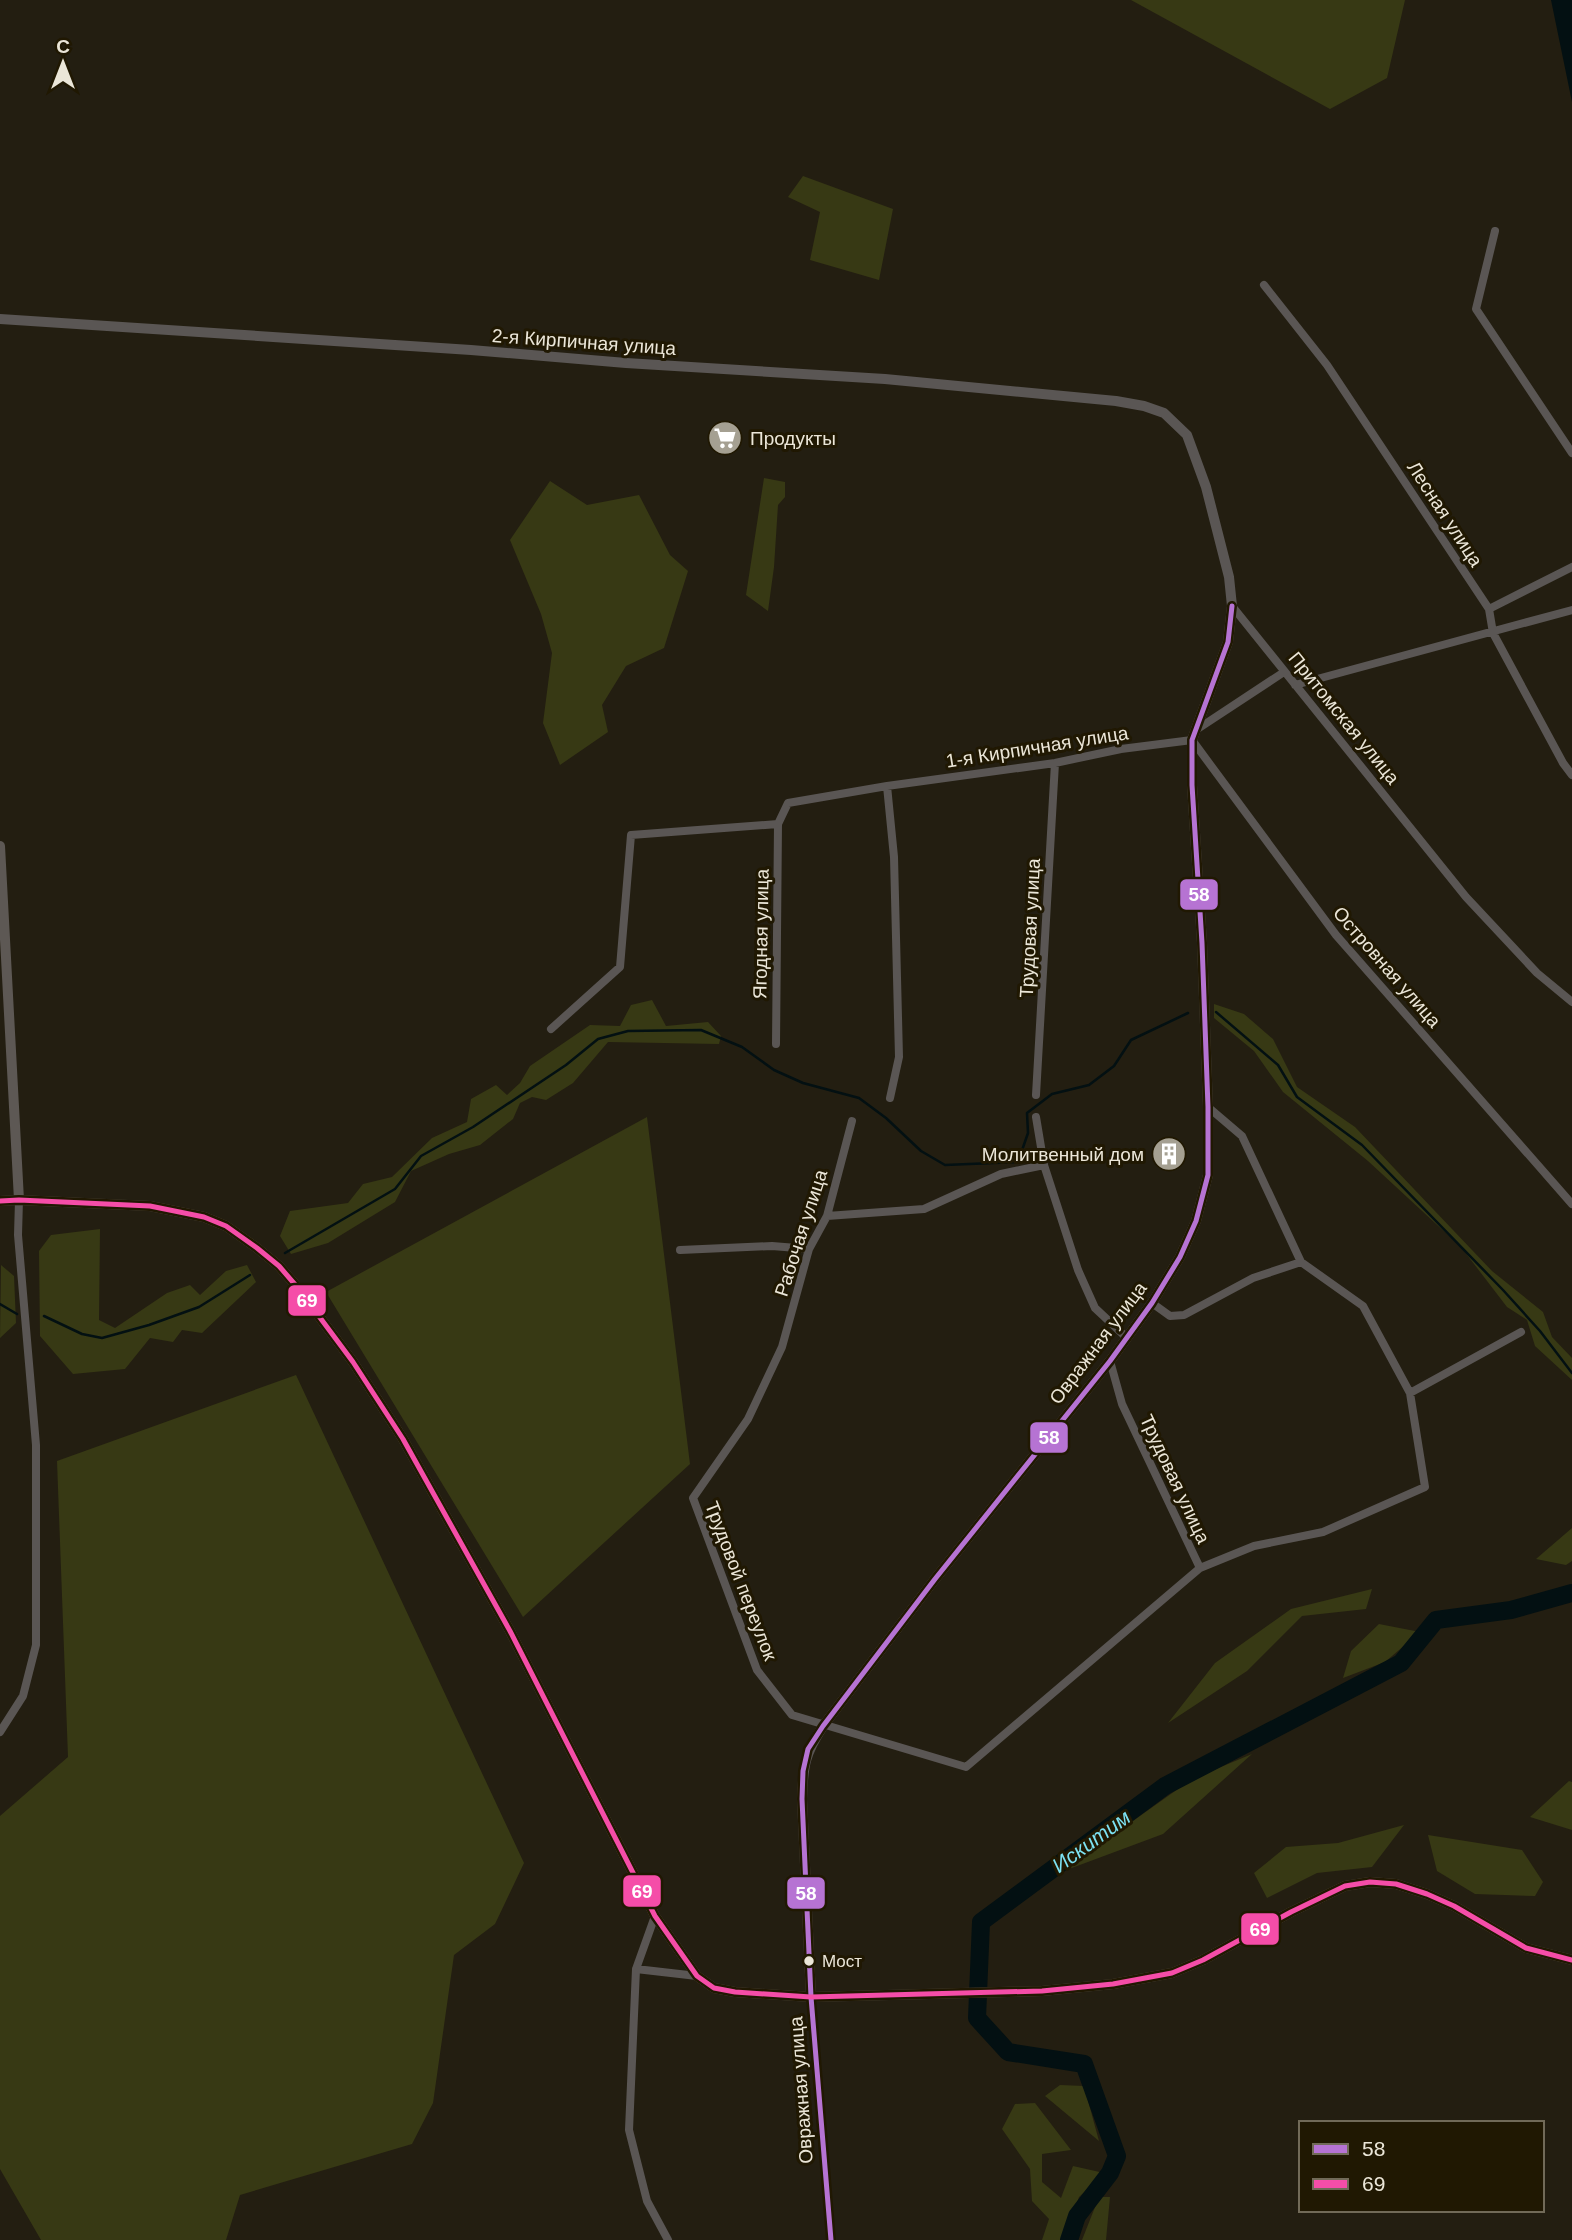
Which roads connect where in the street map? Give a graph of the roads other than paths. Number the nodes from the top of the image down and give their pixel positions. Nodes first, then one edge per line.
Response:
1 (1495, 231) dead end
2 (1264, 285) dead end
3 (0, 319) edge
4 (1572, 453) edge
5 (1572, 567) edge
6 (1232, 606) junction
7 (1489, 609) junction
8 (1572, 610) edge
9 (1493, 633) junction
10 (1284, 672) junction
11 (1294, 685) junction
12 (1194, 735) junction
13 (1055, 762) junction
14 (1572, 775) edge
15 (887, 786) junction
16 (778, 824) junction
17 (0, 846) edge
18 (3, 941) edge
19 (1572, 1002) edge
20 (551, 1030) dead end
21 (776, 1044) dead end
22 (1036, 1095) dead end
23 (890, 1098) dead end
24 (1208, 1107) junction
25 (1036, 1117) dead end
26 (852, 1121) dead end
27 (1044, 1165) junction
28 (19, 1200) junction
29 (0, 1201) edge
30 (1572, 1204) edge
31 (827, 1216) junction
32 (808, 1249) junction
33 (680, 1250) dead end
34 (1301, 1262) junction
35 (1152, 1303) junction
36 (1521, 1332) dead end
37 (1127, 1338) junction
38 (1110, 1362) junction
39 (1410, 1393) junction
40 (693, 1498) joint
41 (1200, 1569) junction
42 (823, 1726) junction
43 (0, 1732) edge
44 (655, 1916) junction
45 (1572, 1960) edge
46 (636, 1969) junction
47 (697, 1976) junction
48 (811, 1997) junction
49 (668, 2240) edge
50 (831, 2240) edge

1 - 4 street
2 - 7 street, Лесная улица
3 - 6 street, 2-я Кирпичная улица
5 - 7 street
6 - 10 street, Притомская улица
6 - 12 street, Овражная улица
7 - 9 street, Лесная улица
8 - 9 street
9 - 11 street
9 - 14 street, Лесная улица
10 - 11 street, Притомская улица
10 - 12 street, 1-я Кирпичная улица
11 - 19 street, Притомская улица
12 - 13 street, 1-я Кирпичная улица
12 - 24 street, Овражная улица
12 - 30 street, Островная улица
13 - 15 street, 1-я Кирпичная улица
13 - 22 street, Трудовая улица
15 - 16 street, 1-я Кирпичная улица
15 - 23 street
16 - 20 street
16 - 21 street, Ягодная улица
17 - 18 main road
18 - 28 main road
24 - 34 street
24 - 35 street, Овражная улица
25 - 27 street
26 - 31 street, Рабочая улица
27 - 31 street
27 - 37 street
28 - 29 street
28 - 43 street
28 - 44 main road
31 - 32 street, Рабочая улица
32 - 33 street
32 - 40 street, Рабочая улица
34 - 35 street
34 - 39 street
35 - 37 street, Овражная улица
36 - 39 street
37 - 38 street, Овражная улица
38 - 41 street, Трудовая улица
38 - 42 street, Овражная улица
39 - 41 street
40 - 42 street, Трудовой переулок
41 - 42 street, Трудовой переулок
42 - 48 street, Овражная улица
44 - 46 street
44 - 47 main road
45 - 48 main road
46 - 47 street
46 - 49 street
47 - 48 main road
48 - 50 street, Овражная улица

